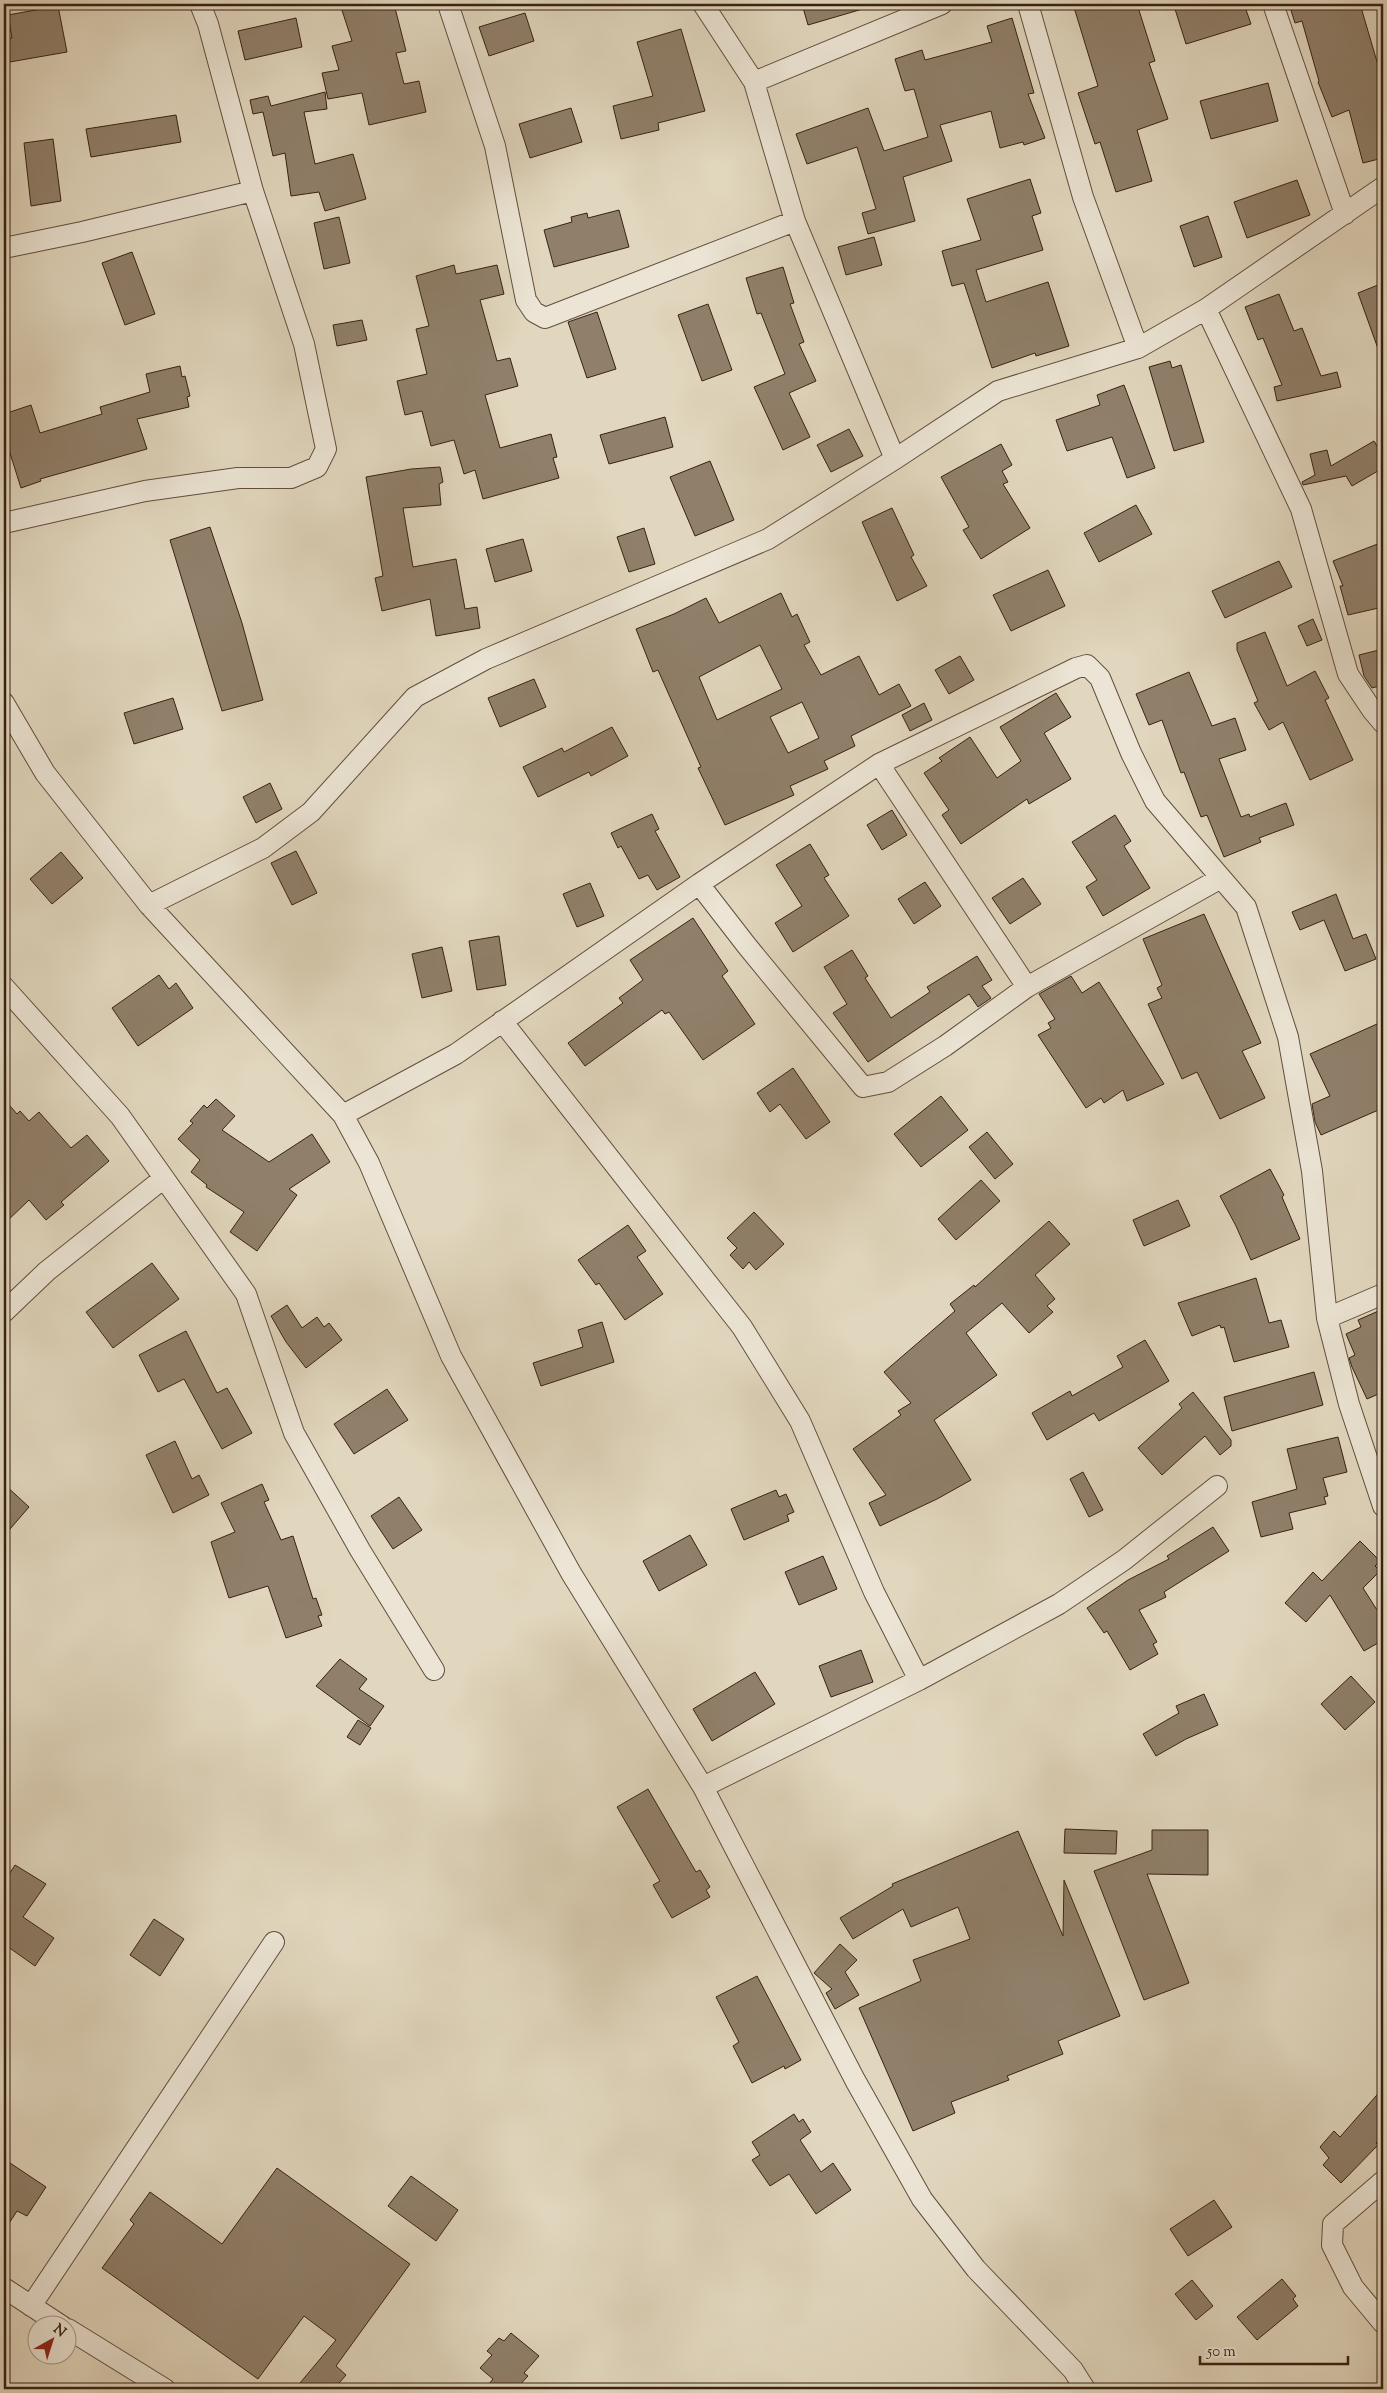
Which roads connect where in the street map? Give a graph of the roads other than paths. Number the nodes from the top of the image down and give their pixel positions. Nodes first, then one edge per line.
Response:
1 (200, 4) edge
2 (448, 4) edge
3 (703, 4) edge
4 (942, 4) edge
5 (1028, 4) edge
6 (1273, 4) edge
7 (754, 82) junction
8 (1383, 187) edge
9 (252, 191) junction
10 (1345, 214) junction
11 (795, 221) junction
12 (4, 248) edge
13 (1206, 309) junction
14 (1138, 348) junction
15 (895, 460) junction
16 (4, 523) edge
17 (4, 703) edge
18 (1383, 723) edge
19 (879, 764) junction
20 (1221, 878) junction
21 (699, 884) junction
22 (149, 905) junction
23 (1027, 987) junction
24 (4, 988) edge
25 (502, 1021) junction
26 (343, 1115) junction
27 (164, 1178) junction
28 (1383, 1294) edge
29 (4, 1312) edge
30 (1327, 1318) junction
31 (1217, 1486) dead end
32 (1383, 1506) edge
33 (434, 1670) dead end
34 (918, 1680) junction
35 (703, 1787) junction
36 (274, 1942) dead end
37 (1383, 2181) edge
38 (4, 2288) edge
39 (31, 2306) junction
40 (46, 2316) edge
41 (1383, 2323) edge
42 (78, 2335) edge
43 (165, 2389) edge
44 (1085, 2389) edge

1 - 9 street
2 - 11 street
3 - 7 street
4 - 7 street
5 - 14 street
6 - 10 street
7 - 11 street
8 - 10 street
9 - 12 street
9 - 16 street
10 - 13 street
11 - 15 street
13 - 14 street
13 - 18 street
14 - 15 street
15 - 22 street
17 - 22 street
19 - 20 street
19 - 21 street
19 - 23 street
20 - 23 street
20 - 30 street
21 - 23 street
21 - 25 street
22 - 26 street
24 - 27 street
25 - 26 street
25 - 34 street
26 - 35 street
27 - 29 street
27 - 33 street
28 - 30 street
30 - 32 street
31 - 34 street
34 - 35 street
35 - 44 street
36 - 39 street
37 - 41 street
38 - 39 street
39 - 40 street
42 - 43 street

